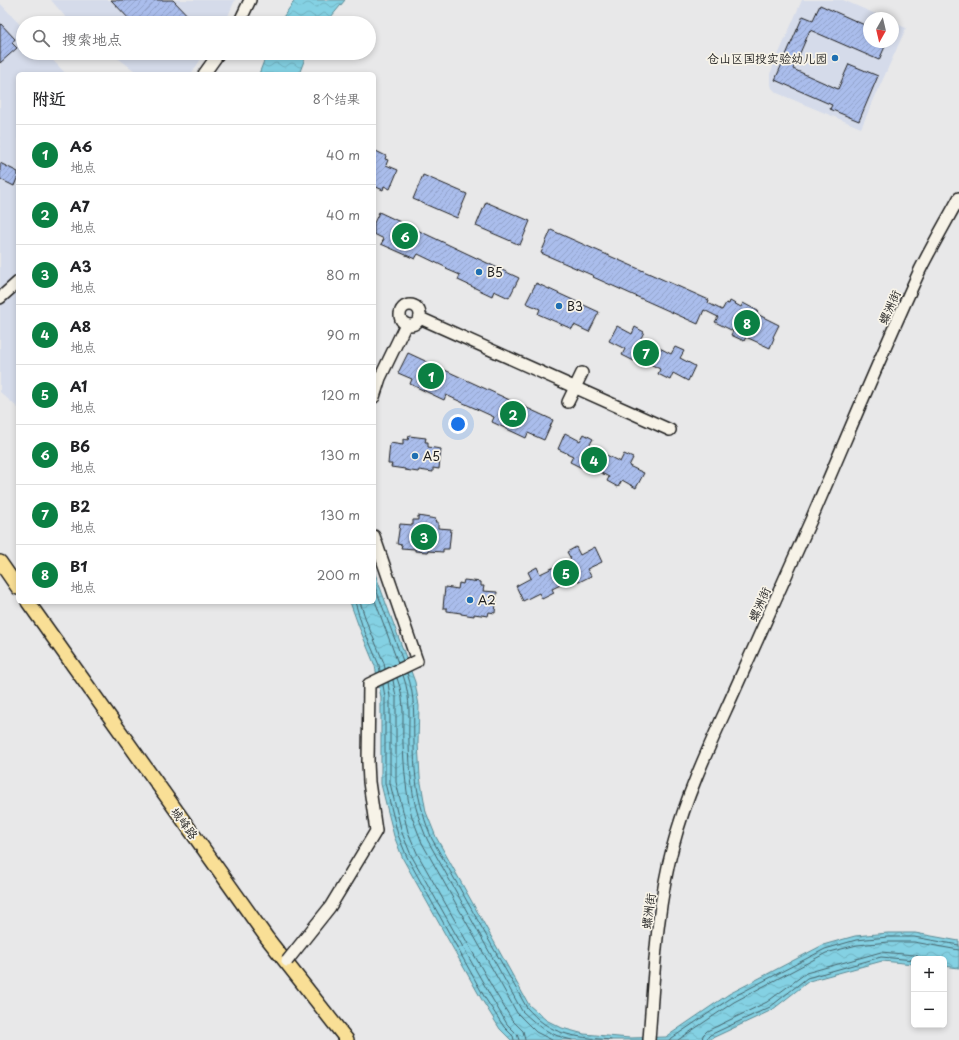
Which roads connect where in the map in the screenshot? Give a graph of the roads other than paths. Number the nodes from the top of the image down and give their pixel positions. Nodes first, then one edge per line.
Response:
1 (250, 0) edge
2 (242, 16) edge
3 (214, 60) edge
4 (205, 72) edge
5 (959, 198) edge
6 (16, 284) edge
7 (0, 298) edge
8 (420, 318) junction
9 (406, 324) junction
10 (582, 373) dead end
11 (575, 388) junction
12 (376, 391) edge
13 (568, 402) dead end
14 (670, 430) dead end
15 (376, 542) edge
16 (0, 562) edge
17 (16, 585) edge
18 (29, 604) edge
19 (286, 961) dead end
20 (346, 1040) edge
21 (649, 1040) edge

1 - 2 street
3 - 4 street
5 - 21 street, 螺洲街
6 - 7 street
8 - 9 street
8 - 9 street
8 - 11 street
9 - 12 street
10 - 11 street
11 - 13 street
11 - 14 street
15 - 19 street, bridge
16 - 17 main road
18 - 20 main road, 城峰路

